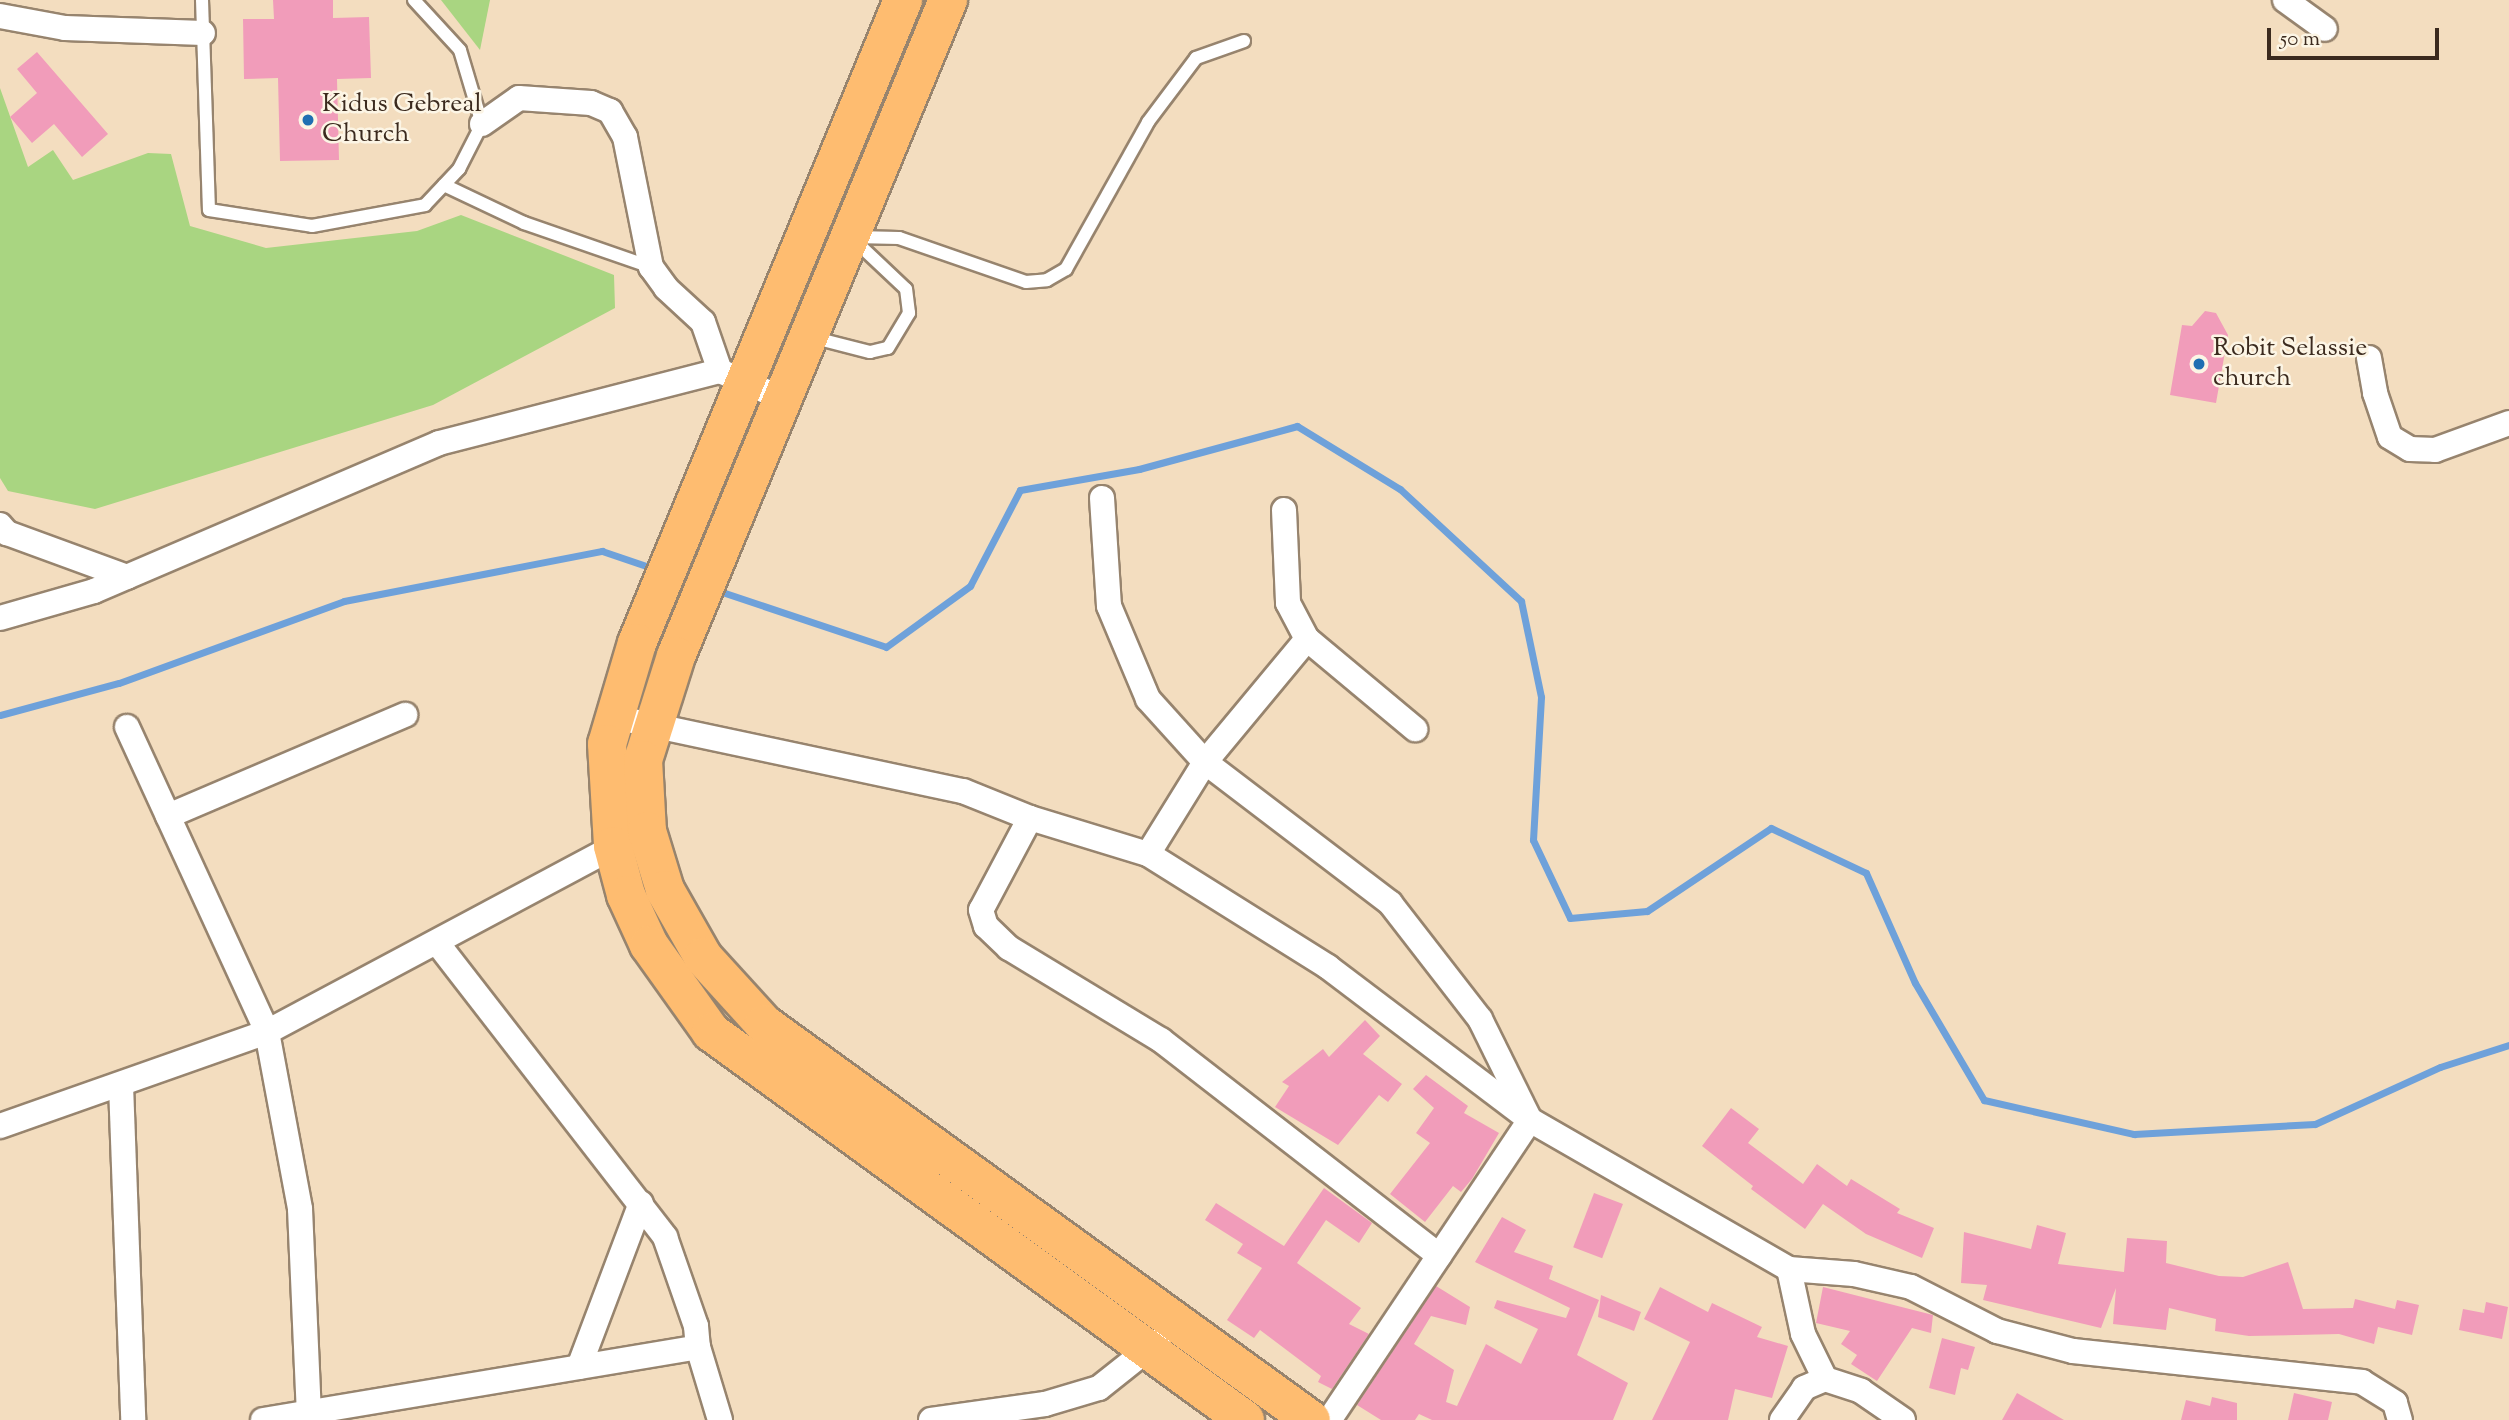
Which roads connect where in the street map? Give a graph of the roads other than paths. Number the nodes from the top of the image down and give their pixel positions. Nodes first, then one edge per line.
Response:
1 (202, 0) edge
2 (414, 0) edge
3 (902, 0) edge
4 (948, 0) edge
5 (2285, 0) edge
6 (0, 16) edge
7 (2325, 29) dead end
8 (203, 33) junction
9 (1244, 41) dead end
10 (482, 124) junction
11 (444, 185) junction
12 (850, 237) junction
13 (651, 267) junction
14 (807, 336) junction
15 (2369, 358) dead end
16 (732, 375) junction
17 (781, 398) junction
18 (2509, 424) edge
19 (1102, 498) dead end
20 (1284, 510) dead end
21 (0, 525) edge
22 (127, 577) junction
23 (0, 618) edge
24 (1307, 639) junction
25 (405, 715) dead end
26 (614, 717) junction
27 (651, 726) junction
28 (127, 727) dead end
29 (1415, 729) dead end
30 (1205, 762) junction
31 (168, 816) junction
32 (1030, 818) junction
33 (630, 839) junction
34 (1148, 853) junction
35 (438, 944) junction
36 (267, 1032) junction
37 (121, 1085) junction
38 (5, 1119) edge
39 (1530, 1120) junction
40 (641, 1203) junction
41 (1439, 1256) junction
42 (1789, 1269) junction
43 (1174, 1321) junction
44 (698, 1347) junction
45 (1150, 1352) junction
46 (579, 1367) junction
47 (1825, 1379) junction
48 (309, 1412) junction
49 (133, 1420) edge
50 (263, 1420) edge
51 (720, 1420) edge
52 (931, 1420) edge
53 (1245, 1420) edge
54 (1311, 1420) edge
55 (1329, 1420) edge
56 (1782, 1420) edge
57 (1903, 1420) edge
58 (2400, 1420) edge

1 - 8 lane
2 - 10 lane
3 - 16 highway
4 - 12 highway
5 - 7 street
6 - 8 street
8 - 11 lane
9 - 12 lane
10 - 11 lane
10 - 13 street
11 - 13 lane
12 - 14 highway
12 - 14 lane
13 - 16 street
14 - 17 highway
15 - 18 street
16 - 17 street
16 - 22 street
16 - 26 highway
17 - 27 highway
19 - 30 street
20 - 24 street
21 - 22 street
22 - 23 street
24 - 29 street
24 - 30 street
25 - 31 street
26 - 27 street
26 - 33 highway
27 - 32 street
27 - 33 highway
28 - 31 street
30 - 34 street
30 - 39 street
31 - 36 street
32 - 34 street
32 - 41 street
33 - 35 street
33 - 43 highway
33 - 45 highway
34 - 39 street
35 - 36 street
35 - 40 street
36 - 37 street
36 - 48 street
37 - 38 street
37 - 49 street
39 - 41 street
39 - 42 street
40 - 44 street
40 - 46 street
41 - 55 street
42 - 47 street
42 - 58 street
43 - 45 street
43 - 54 highway
44 - 46 street
44 - 51 street
45 - 52 street
45 - 53 highway
46 - 48 street
47 - 56 street
47 - 57 street
48 - 50 street

